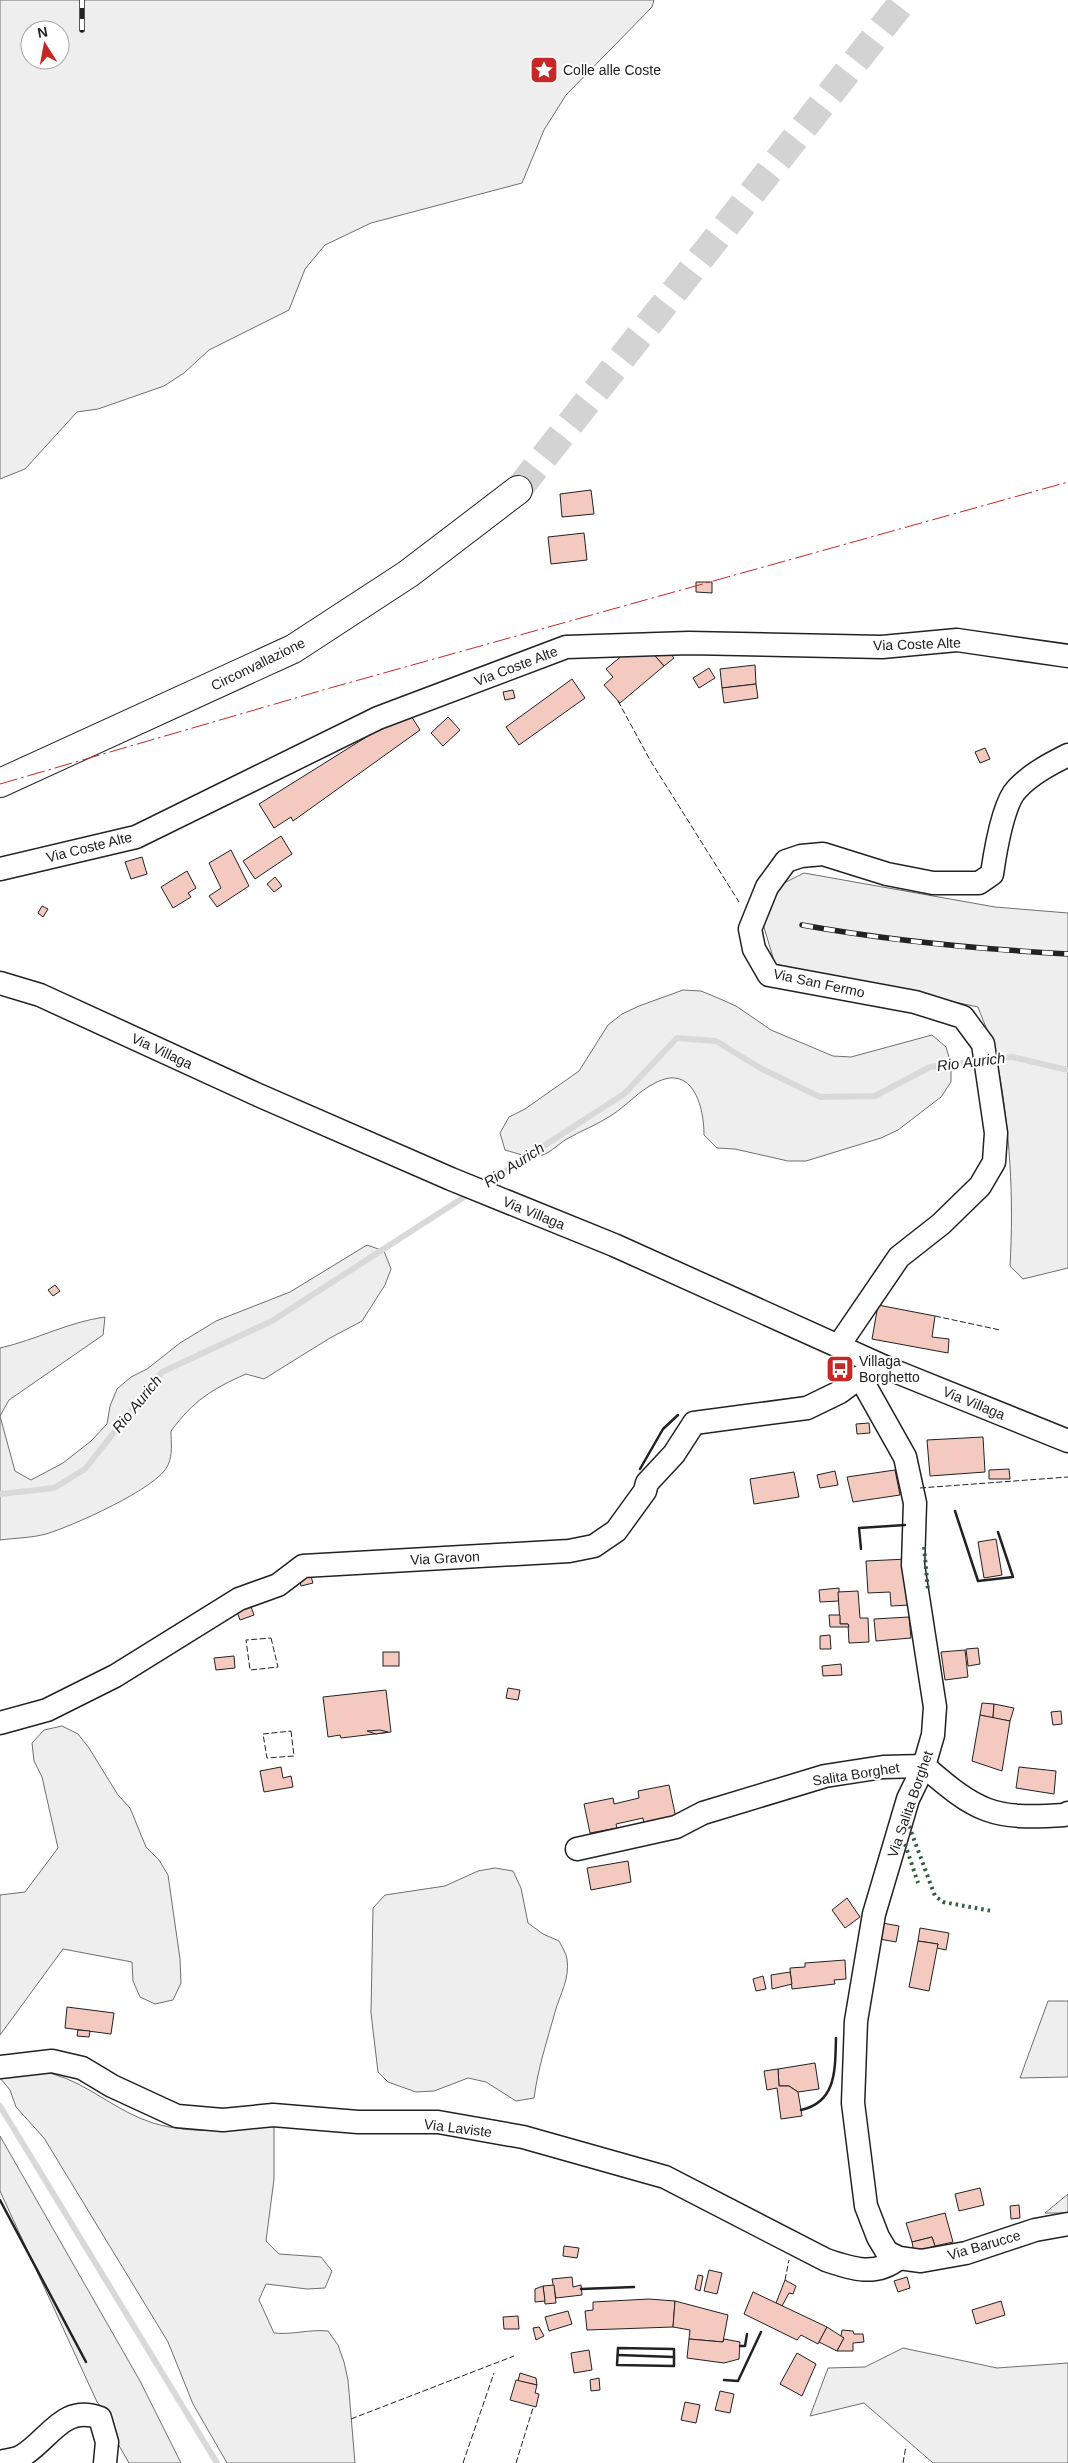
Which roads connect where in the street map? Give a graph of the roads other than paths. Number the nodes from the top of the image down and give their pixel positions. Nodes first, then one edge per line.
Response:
1 (518, 490) tunnel mouth
2 (1068, 656) edge
3 (1068, 755) edge
4 (0, 783) edge
5 (0, 869) edge
6 (0, 984) edge
7 (839, 1345) junction
8 (887, 1368) junction
9 (860, 1377) junction
10 (1068, 1441) edge
11 (0, 1724) edge
12 (924, 1766) junction
13 (1068, 1813) edge
14 (577, 1849) dead end
15 (0, 2066) edge
16 (1068, 2224) edge
17 (899, 2258) junction
18 (0, 2462) edge
19 (106, 2463) edge

1 - 4 highway, Circonvallazione
2 - 5 street, Via Coste Alte
3 - 7 street, Via San Fermo
6 - 7 street, Via Villaga
7 - 8 street, Via Villaga
8 - 9 street
8 - 10 street, Via Villaga
9 - 11 street, Via Gravon
9 - 12 street, Via Salita Borghet
12 - 13 street
12 - 14 street, Salita Borghet
12 - 17 street, Via Salita Borghet
15 - 17 street, Via Laviste
16 - 17 street, Via Barucce
18 - 19 street

